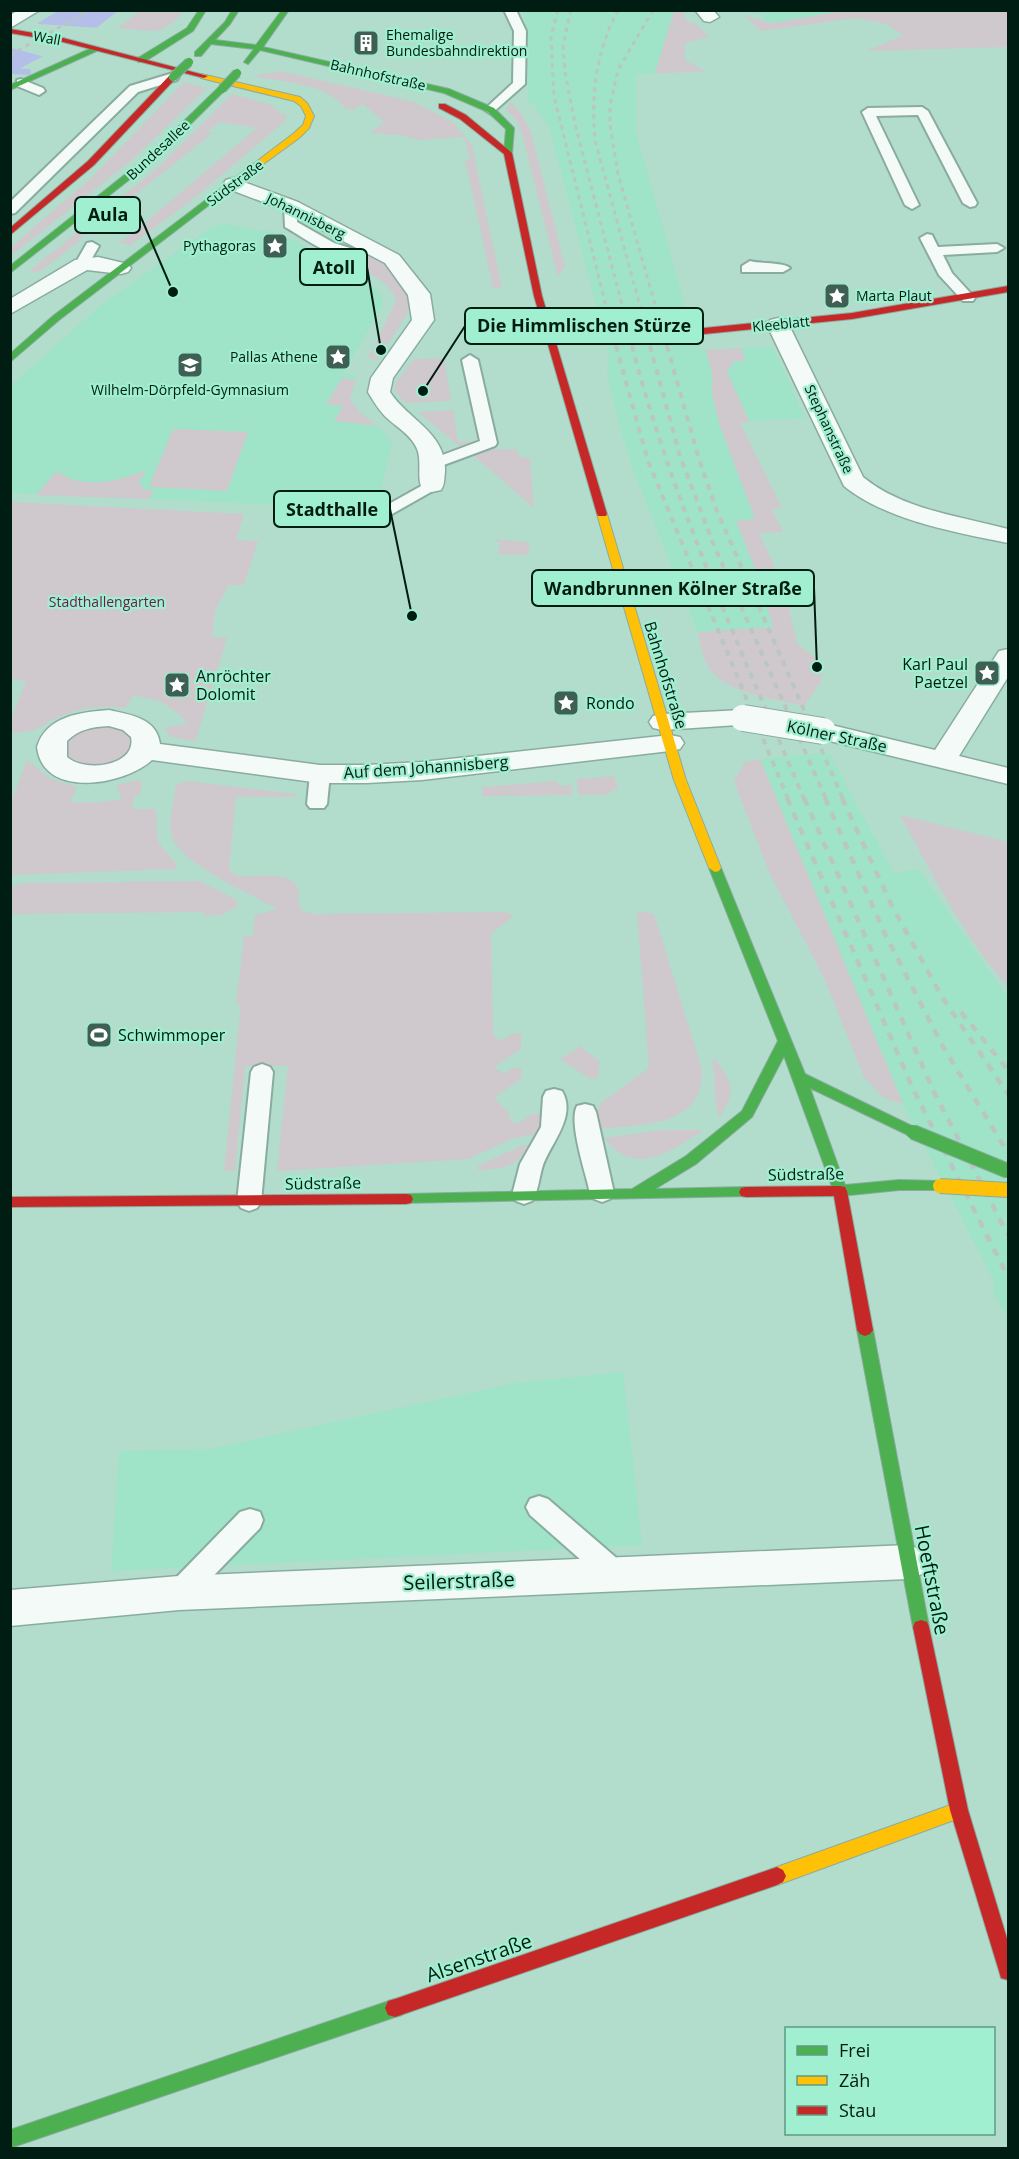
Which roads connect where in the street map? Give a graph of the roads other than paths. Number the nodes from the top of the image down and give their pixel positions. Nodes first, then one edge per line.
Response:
1 (32, 10) edge
2 (203, 10) edge
3 (236, 10) edge
4 (286, 10) edge
5 (510, 10) edge
6 (10, 23) edge
7 (10, 32) edge
8 (90, 47) junction
9 (206, 47) junction
10 (257, 53) junction
11 (141, 60) junction
12 (173, 77) junction
13 (16, 86) edge
14 (39, 91) dead end
15 (491, 110) junction
16 (508, 153) junction
17 (233, 184) junction
18 (970, 203) dead end
19 (912, 205) dead end
20 (10, 210) edge
21 (10, 233) edge
22 (987, 236) dead end
23 (1003, 253) edge
24 (746, 266) dead end
25 (121, 268) junction
26 (783, 268) dead end
27 (10, 271) edge
28 (1008, 289) edge
29 (968, 298) junction
30 (10, 308) edge
31 (778, 325) junction
32 (550, 337) junction
33 (10, 359) edge
34 (470, 360) dead end
35 (434, 474) junction
36 (379, 514) dead end
37 (1008, 536) edge
38 (1008, 657) edge
39 (666, 733) junction
40 (146, 751) dead end
41 (942, 760) junction
42 (320, 774) junction
43 (1008, 776) edge
44 (317, 804) dead end
45 (784, 1042) junction
46 (262, 1072) dead end
47 (799, 1077) junction
48 (554, 1098) dead end
49 (585, 1112) dead end
50 (1008, 1171) edge
51 (1008, 1190) edge
52 (840, 1191) junction
53 (602, 1193) junction
54 (636, 1193) junction
55 (524, 1195) junction
56 (10, 1202) edge
57 (249, 1202) junction
58 (539, 1507) dead end
59 (250, 1520) dead end
60 (908, 1562) junction
61 (617, 1575) junction
62 (179, 1593) junction
63 (10, 1608) edge
64 (959, 1810) junction
65 (1008, 1971) edge
66 (10, 2140) edge

1 - 6 street
2 - 11 main road
3 - 9 main road
4 - 10 main road, Bundesallee
5 - 15 lane
7 - 8 main road, Wall
8 - 11 main road, Wall
8 - 13 main road
9 - 10 main road, Bahnhofstraße
9 - 12 main road, bridge
10 - 15 main road, Bahnhofstraße
10 - 16 main road, Bahnhofstraße
10 - 27 main road, Bundesallee, bridge
11 - 17 main road, Südstraße
12 - 20 lane
12 - 21 main road
13 - 14 lane
15 - 16 main road, Bahnhofstraße
16 - 32 main road, Bahnhofstraße
17 - 25 main road, Südstraße
17 - 35 street, Johannisberg
18 - 19 lane
22 - 23 lane
23 - 29 lane
24 - 26 lane
25 - 30 street
25 - 33 main road, Südstraße
28 - 29 main road, Kleeblatt
29 - 31 main road, Kleeblatt
31 - 32 main road, Kleeblatt, bridge
31 - 37 street, Stephanstraße
32 - 39 main road, Bahnhofstraße
34 - 35 lane
35 - 36 lane
38 - 41 street
39 - 41 street, Kölner Straße, bridge
39 - 42 street, Auf dem Johannisberg
39 - 45 main road, Bahnhofstraße
40 - 42 street, Auf dem Johannisberg
41 - 43 street, Kölner Straße
42 - 44 lane
45 - 47 main road, Bahnhofstraße
45 - 54 main road
46 - 57 lane
47 - 50 main road, bridge
47 - 52 main road, Bahnhofstraße
48 - 55 lane
49 - 53 lane
51 - 52 main road, Südstraße, bridge
52 - 54 main road, Südstraße
52 - 60 main road, Hoeftstraße
53 - 54 main road, Südstraße
53 - 55 main road, Südstraße
55 - 57 main road, Südstraße
56 - 57 main road, Südstraße
58 - 61 lane
59 - 62 lane
60 - 61 street, Seilerstraße
60 - 64 main road, Hoeftstraße
61 - 62 street, Seilerstraße
62 - 63 street, Seilerstraße
64 - 65 main road, Hoeftstraße
64 - 66 main road, Alsenstraße

